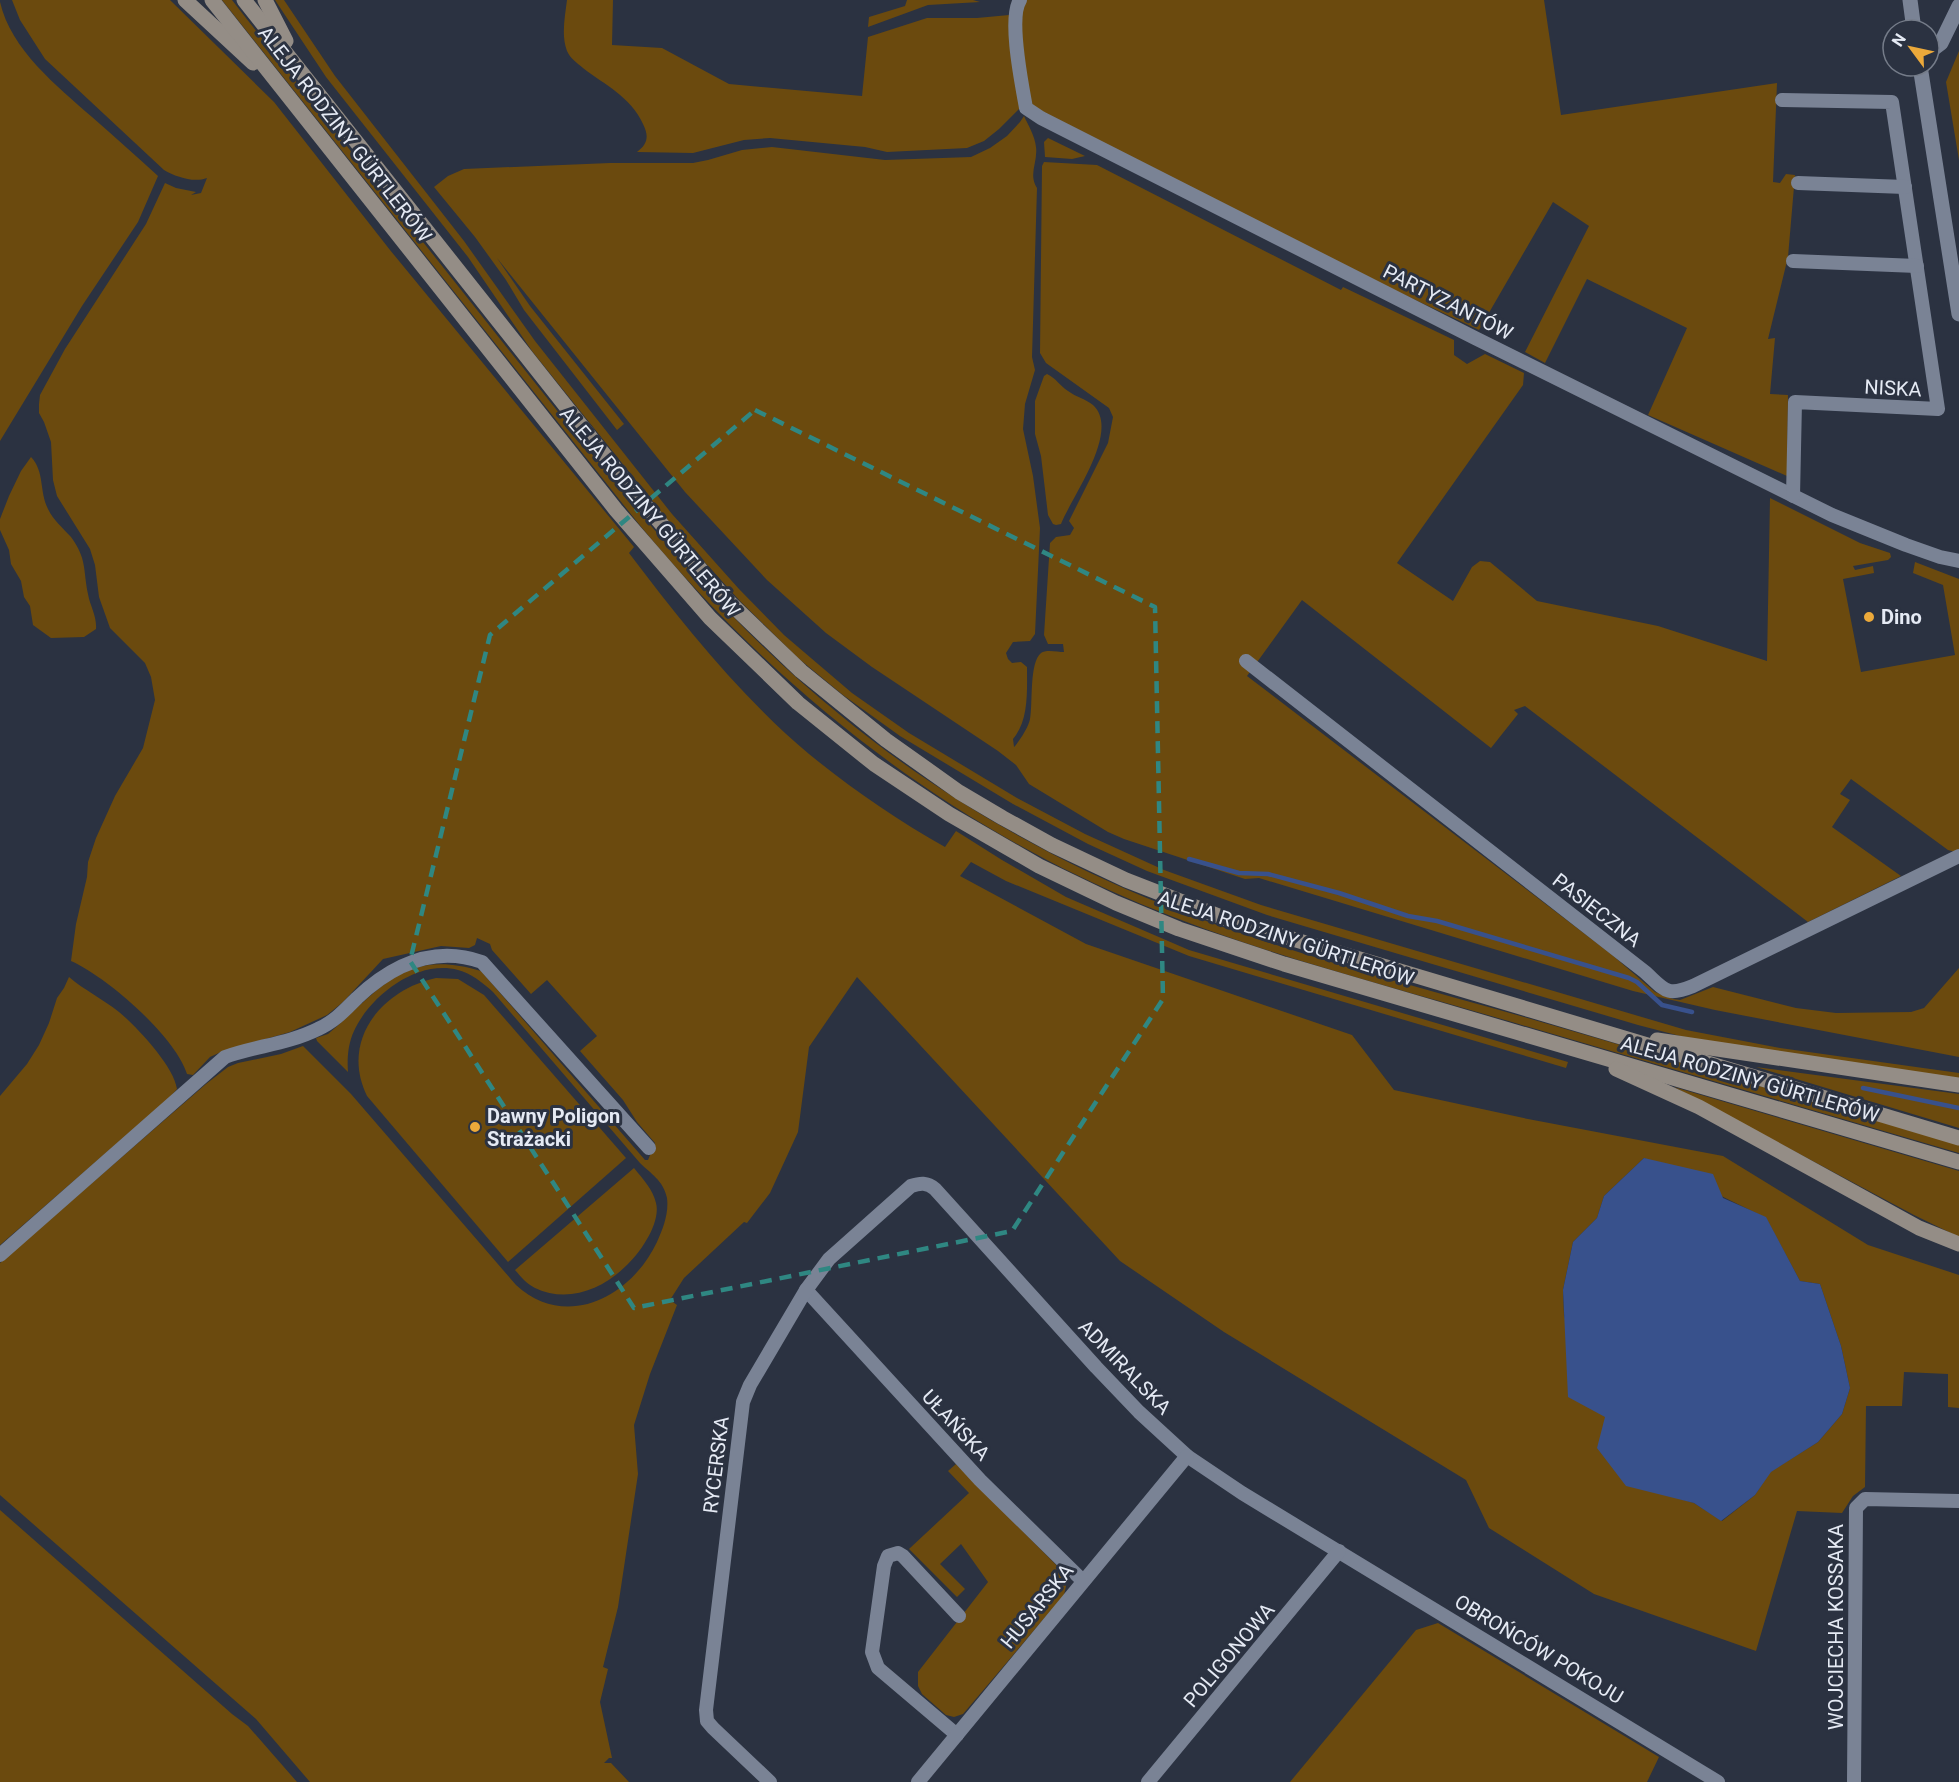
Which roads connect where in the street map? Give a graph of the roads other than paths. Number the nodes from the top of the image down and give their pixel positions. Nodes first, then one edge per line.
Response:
1 (185, 0) edge
2 (212, 0) edge
3 (244, 0) edge
4 (265, 0) edge
5 (1020, 0) edge
6 (1910, 0) edge
7 (1959, 6) edge
8 (1912, 18) edge
9 (1941, 43) edge
10 (301, 70) junction
11 (1922, 78) edge
12 (288, 95) junction
13 (1782, 100) dead end
14 (1798, 183) dead end
15 (1905, 187) junction
16 (1793, 261) dead end
17 (1917, 266) junction
18 (1959, 314) edge
19 (1793, 496) junction
20 (1959, 561) edge
21 (1246, 661) dead end
22 (1959, 856) edge
23 (1604, 1032) junction
24 (1570, 1047) junction
25 (1959, 1084) edge
26 (1959, 1138) edge
27 (649, 1148) dead end
28 (1959, 1162) edge
29 (911, 1186) joint
30 (1959, 1244) edge
31 (0, 1255) edge
32 (806, 1290) junction
33 (1187, 1456) junction
34 (1959, 1502) edge
35 (1339, 1551) junction
36 (1083, 1581) junction
37 (959, 1616) dead end
38 (957, 1736) junction
39 (770, 1782) edge
40 (918, 1782) edge
41 (1148, 1782) edge
42 (1718, 1782) edge
43 (1854, 1782) edge

1 - 12 main road
2 - 12 main road, ALEJA RODZINY GÜRTLERÓW
3 - 10 main road, ALEJA RODZINY GÜRTLERÓW
4 - 10 main road
5 - 19 street, PARTYZANTÓW
6 - 8 street
7 - 9 street
10 - 23 main road, ALEJA RODZINY GÜRTLERÓW
11 - 18 street
12 - 24 main road, ALEJA RODZINY GÜRTLERÓW
13 - 15 street, NISKA
14 - 15 street
15 - 17 street, NISKA
16 - 17 street
17 - 19 street, NISKA
19 - 20 street, PARTYZANTÓW
21 - 22 street, PASIECZNA
23 - 25 main road
23 - 26 main road, ALEJA RODZINY GÜRTLERÓW
24 - 28 main road, ALEJA RODZINY GÜRTLERÓW
24 - 30 main road
27 - 31 street
29 - 32 street, RYCERSKA
29 - 33 street, ADMIRALSKA
32 - 36 street, UŁAŃSKA
32 - 39 street, RYCERSKA
33 - 35 street, ADMIRALSKA
33 - 36 street, HUSARSKA
34 - 43 street, WOJCIECHA KOSSAKA
35 - 41 street, POLIGONOWA
35 - 42 street, OBROŃCÓW POKOJU
36 - 38 street, HUSARSKA
37 - 38 street
38 - 40 street, HUSARSKA

